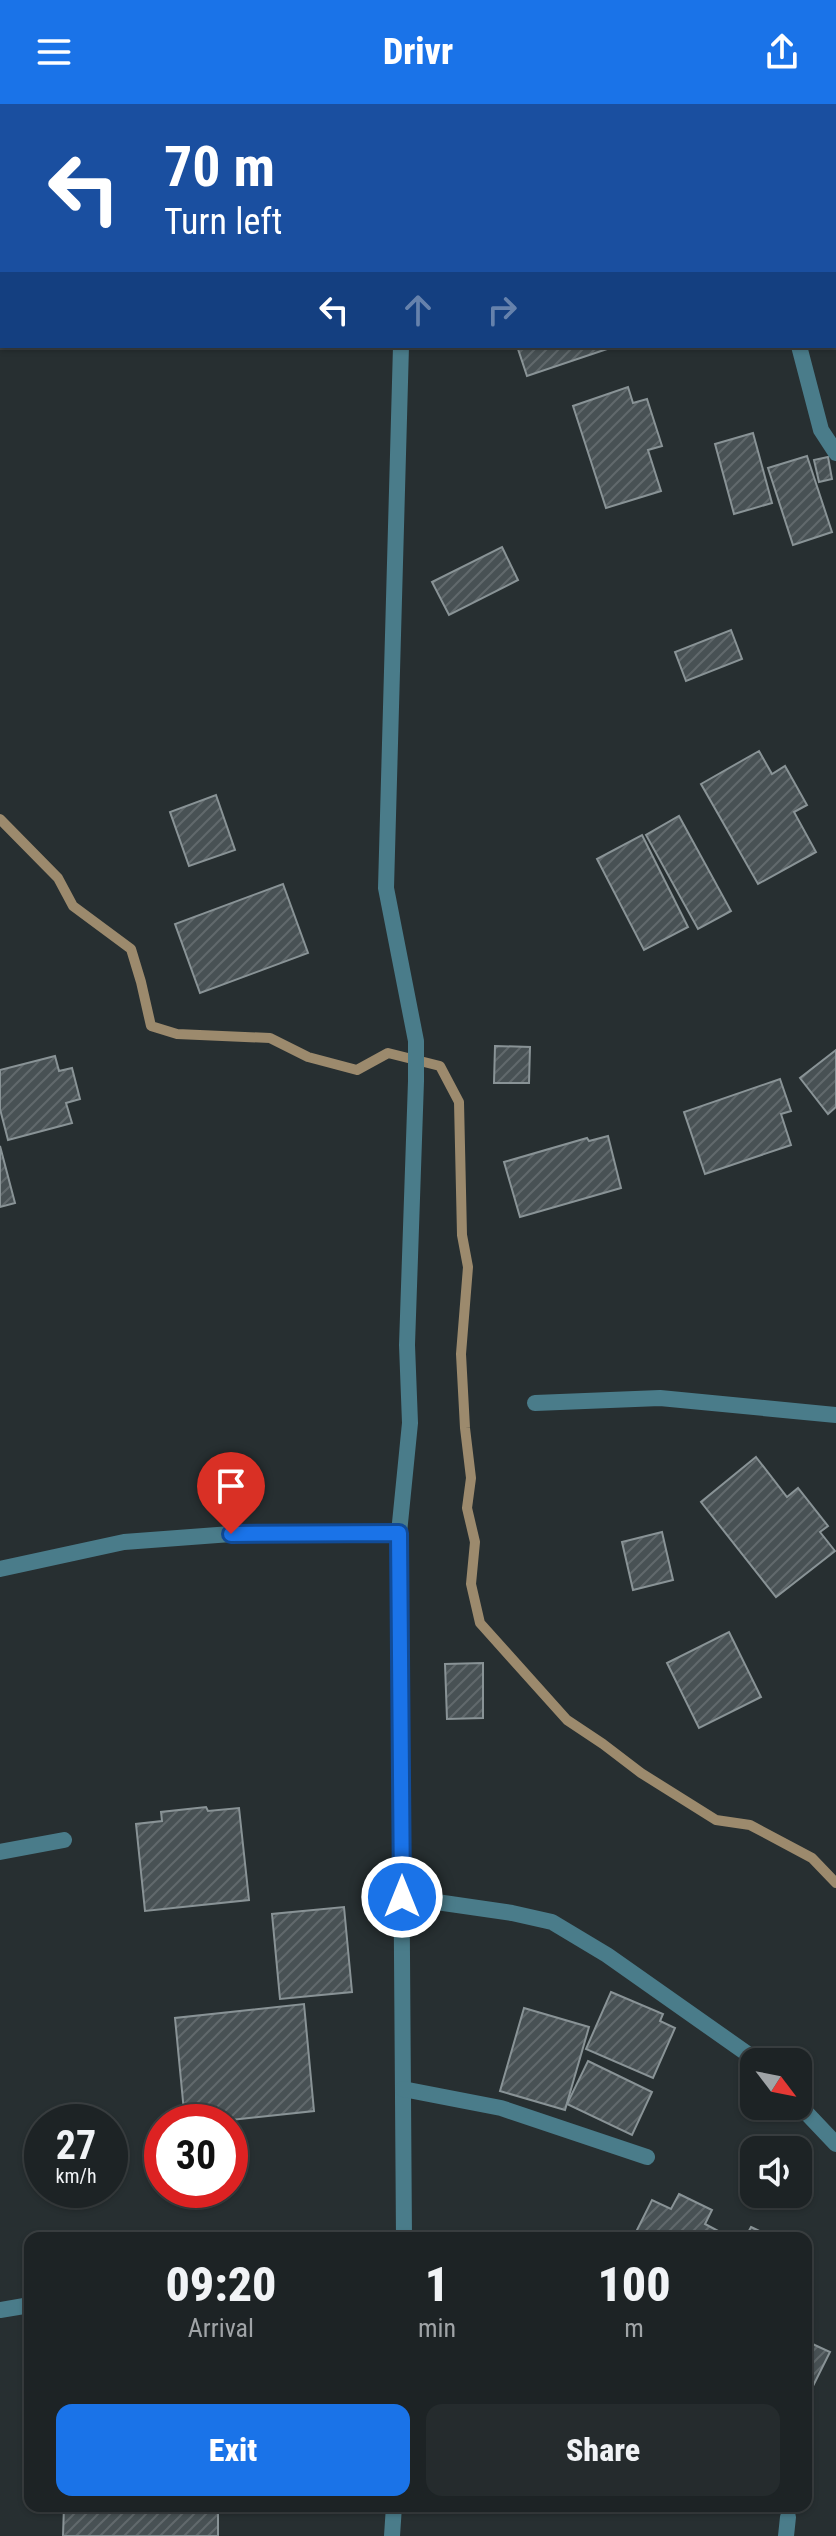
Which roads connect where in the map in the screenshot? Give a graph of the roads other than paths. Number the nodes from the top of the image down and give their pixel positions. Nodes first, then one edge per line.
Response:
1 (401, 348) edge
2 (800, 348) edge
3 (836, 453) edge
4 (535, 1403) dead end
5 (836, 1415) edge
6 (399, 1533) junction
7 (0, 1569) edge
8 (64, 1840) dead end
9 (0, 1852) edge
10 (402, 1897) junction
11 (740, 2049) edge
12 (403, 2089) junction
13 (812, 2119) edge
14 (836, 2144) edge
15 (647, 2157) dead end
16 (404, 2232) edge
17 (24, 2306) edge
18 (0, 2310) edge
19 (394, 2512) edge
20 (788, 2517) dead end
21 (392, 2536) edge
22 (786, 2536) edge

1 - 6 street
2 - 3 street
4 - 5 street
6 - 7 street
6 - 10 street
8 - 9 street
10 - 11 street
10 - 12 street
12 - 15 street
12 - 16 street
13 - 14 street
17 - 18 street
19 - 21 street
20 - 22 street

